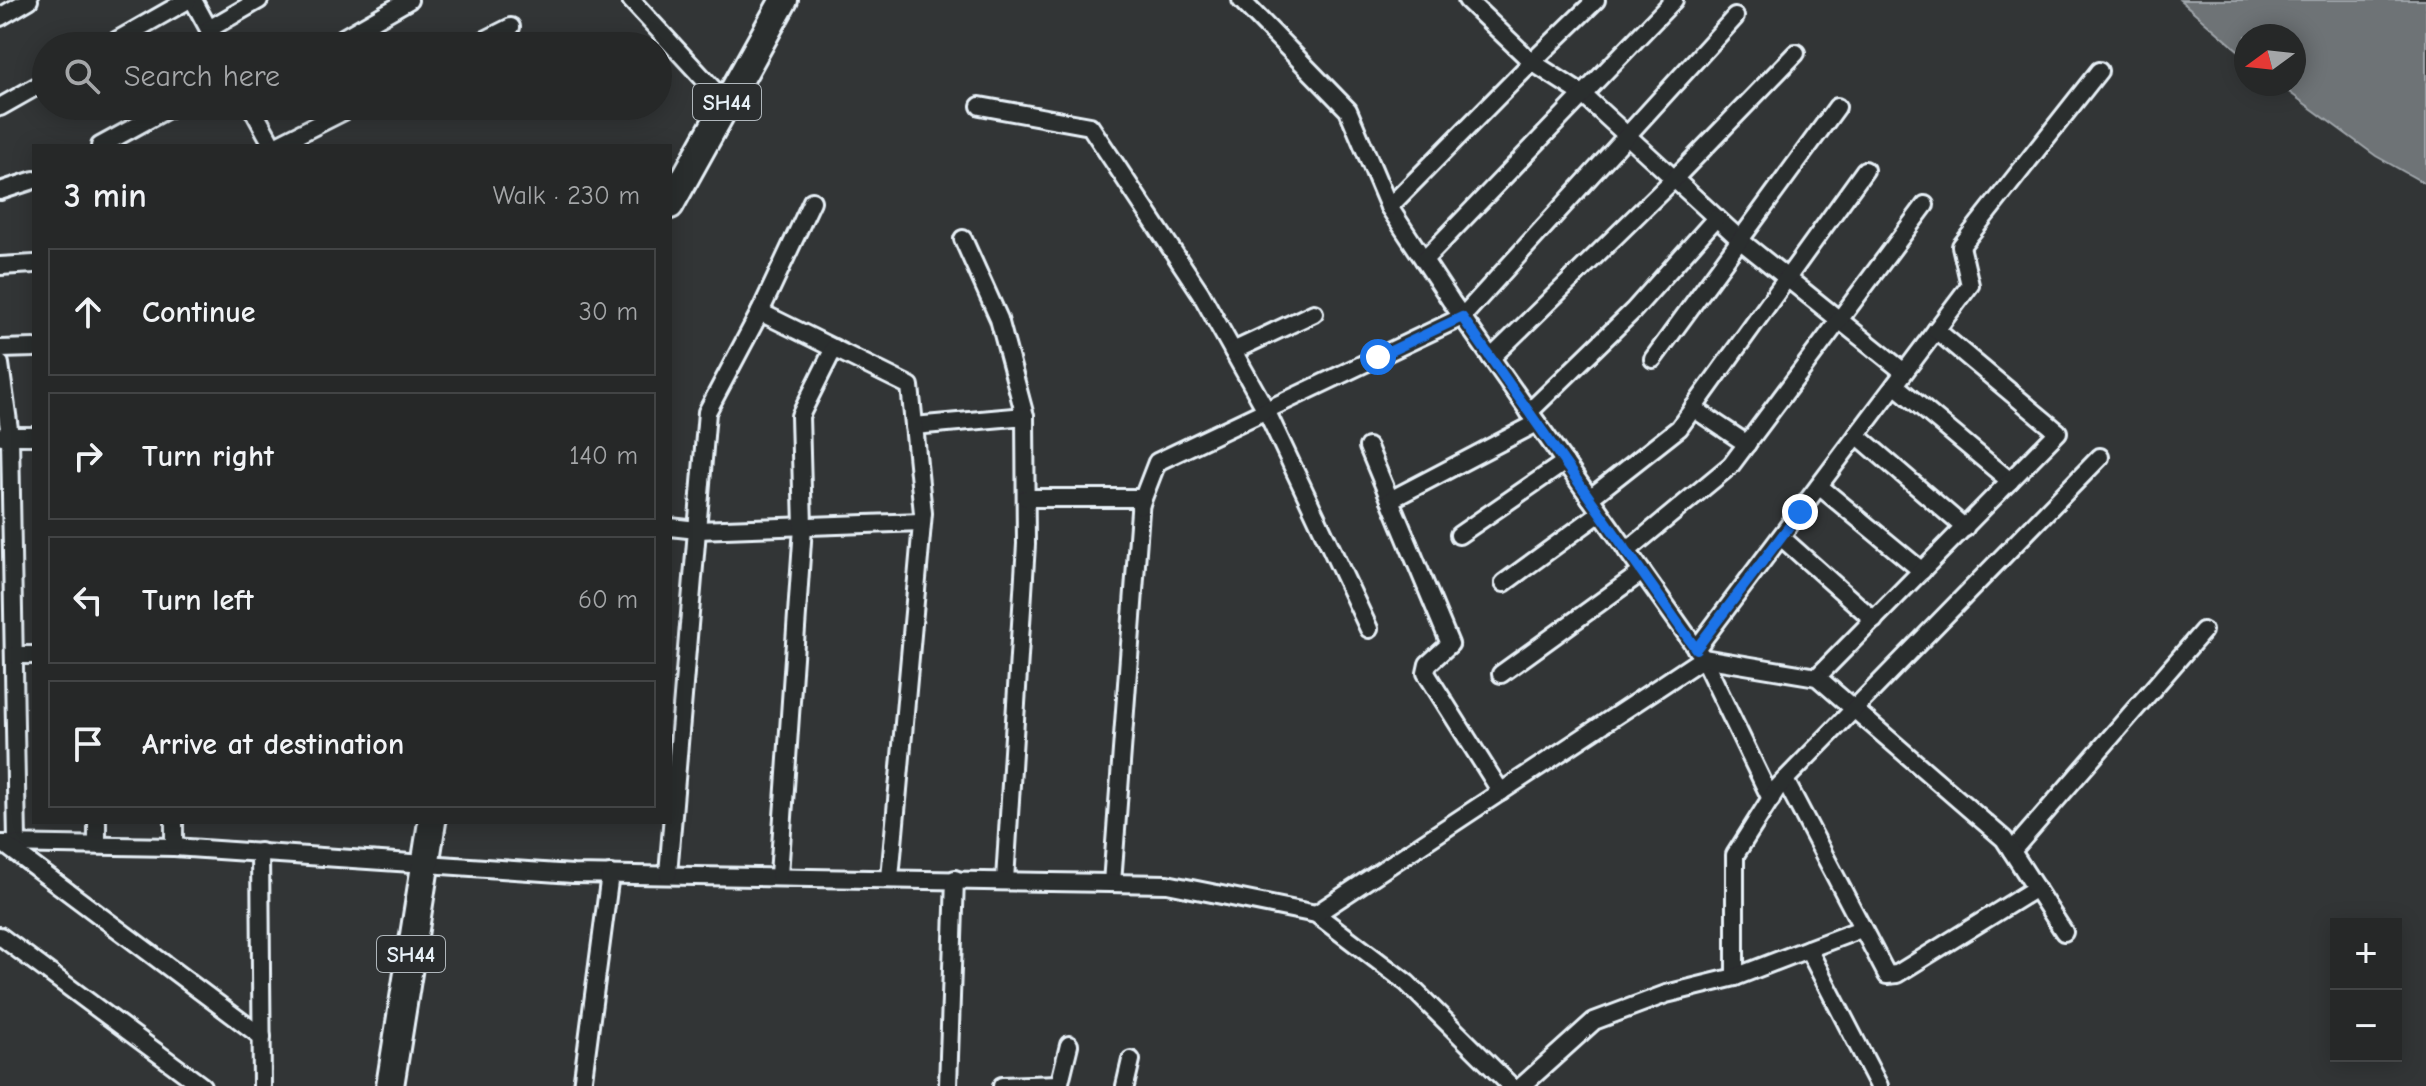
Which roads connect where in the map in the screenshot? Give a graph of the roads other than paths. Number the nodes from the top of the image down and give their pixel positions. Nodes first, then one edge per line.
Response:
1 (29, 0) edge
2 (191, 0) edge
3 (259, 0) edge
4 (409, 0) edge
5 (631, 0) edge
6 (784, 0) edge
7 (1241, 0) edge
8 (1467, 0) edge
9 (1596, 0) edge
10 (1674, 0) edge
11 (0, 17) edge
12 (1735, 17) dead end
13 (511, 27) dead end
14 (209, 29) junction
15 (133, 32) edge
16 (211, 32) edge
17 (353, 32) edge
18 (501, 32) edge
19 (661, 32) edge
20 (672, 44) edge
21 (1796, 53) dead end
22 (1532, 62) junction
23 (2099, 71) dead end
24 (32, 89) edge
25 (1582, 94) junction
26 (726, 103) junction
27 (980, 106) dead end
28 (0, 107) edge
29 (1837, 107) dead end
30 (147, 120) edge
31 (259, 120) edge
32 (326, 120) edge
33 (1629, 137) junction
34 (104, 144) edge
35 (273, 144) edge
36 (278, 144) edge
37 (1865, 170) dead end
38 (1674, 179) junction
39 (32, 181) edge
40 (0, 191) edge
41 (672, 201) edge
42 (812, 201) dead end
43 (1925, 205) dead end
44 (1389, 207) junction
45 (1716, 218) junction
46 (963, 239) dead end
47 (1740, 240) junction
48 (1424, 260) junction
49 (32, 264) edge
50 (0, 266) edge
51 (1787, 278) junction
52 (760, 312) junction
53 (1314, 313) dead end
54 (1462, 317) junction
55 (1840, 320) junction
56 (1936, 330) junction
57 (32, 348) edge
58 (834, 348) junction
59 (0, 349) edge
60 (1233, 351) junction
61 (1491, 358) junction
62 (1653, 359) dead end
63 (0, 364) edge
64 (1900, 378) junction
65 (1693, 408) junction
66 (1266, 410) junction
67 (1025, 416) junction
68 (1533, 418) junction
69 (914, 426) junction
70 (1857, 435) junction
71 (5, 436) edge
72 (32, 436) edge
73 (1747, 444) junction
74 (1368, 447) dead end
75 (2100, 457) dead end
76 (1565, 462) junction
77 (2010, 481) junction
78 (1819, 486) junction
79 (1026, 498) junction
80 (1590, 498) junction
81 (1390, 500) junction
82 (1140, 506) junction
83 (1600, 513) junction
84 (922, 522) junction
85 (672, 527) edge
86 (803, 527) junction
87 (1965, 528) junction
88 (697, 530) junction
89 (1459, 535) dead end
90 (1781, 537) junction
91 (1627, 551) junction
92 (1922, 571) junction
93 (1642, 572) junction
94 (1504, 583) dead end
95 (1874, 620) junction
96 (1369, 629) dead end
97 (2203, 631) dead end
98 (1700, 654) junction
99 (32, 656) edge
100 (9, 664) edge
101 (1501, 674) dead end
102 (1817, 677) junction
103 (1855, 710) junction
104 (1785, 780) junction
105 (1501, 792) junction
106 (1771, 799) junction
107 (97, 824) edge
108 (174, 824) edge
109 (432, 824) edge
110 (7, 843) edge
111 (97, 844) junction
112 (174, 847) junction
113 (2012, 851) junction
114 (260, 852) junction
115 (426, 864) junction
116 (610, 874) junction
117 (668, 874) junction
118 (779, 875) junction
119 (890, 878) junction
120 (955, 879) junction
121 (1005, 880) junction
122 (1112, 883) junction
123 (2036, 888) junction
124 (1316, 914) junction
125 (1861, 929) junction
126 (2064, 932) dead end
127 (1, 939) edge
128 (1808, 949) junction
129 (1735, 977) junction
130 (262, 1037) junction
131 (1069, 1045) dead end
132 (1131, 1060) dead end
133 (1059, 1085) edge
134 (202, 1086) edge
135 (262, 1086) edge
136 (390, 1086) edge
137 (582, 1086) edge
138 (948, 1086) edge
139 (1002, 1086) edge
140 (1125, 1086) edge
141 (1511, 1086) edge
142 (1522, 1086) edge
143 (1879, 1086) edge

1 - 11 street
2 - 14 street
2 - 15 street
3 - 14 street
4 - 17 street
5 - 19 street
6 - 26 main road, SH44
7 - 44 street
8 - 22 street
9 - 22 street
10 - 25 street
12 - 33 street
13 - 18 street
14 - 16 street
20 - 26 street
21 - 38 street
22 - 25 street
22 - 44 street
23 - 56 street
24 - 28 street
25 - 33 street
25 - 48 street
26 - 41 main road, SH44
27 - 60 street
29 - 47 street
30 - 34 street
31 - 35 street
32 - 36 street
33 - 38 street
33 - 54 street
37 - 51 street
38 - 45 street
38 - 61 street
39 - 40 street
42 - 52 street
43 - 55 street
44 - 48 street
45 - 47 street
45 - 68 street
46 - 67 street
47 - 51 street
47 - 62 street
48 - 54 street
49 - 50 street
51 - 55 street
51 - 65 street
52 - 58 street
52 - 88 street
53 - 60 street
54 - 61 street
54 - 66 street
55 - 64 street
55 - 73 street
56 - 64 street
56 - 77 street
57 - 59 street
58 - 69 street
58 - 86 street
60 - 66 street
61 - 68 street
63 - 71 street
64 - 70 street
64 - 77 street
65 - 73 street
65 - 80 street
66 - 82 street
66 - 96 street
67 - 69 street
67 - 79 street
68 - 76 street
68 - 81 street
69 - 84 street
70 - 78 street
70 - 87 street
71 - 72 street
71 - 100 street
73 - 91 street
74 - 81 street
75 - 103 street
76 - 80 street
76 - 89 street
77 - 87 street
78 - 90 street
78 - 92 street
79 - 82 street
79 - 121 street
80 - 83 street
81 - 105 street
82 - 122 street
83 - 91 street
83 - 94 street
84 - 86 street
84 - 119 street
85 - 88 street
86 - 88 street
86 - 118 street
87 - 92 street
88 - 117 street
90 - 95 street
90 - 98 street
91 - 93 street
92 - 95 street
93 - 98 street
93 - 101 street
95 - 102 street
97 - 113 street
98 - 102 street
98 - 105 street
98 - 106 street
99 - 100 street
100 - 110 street
102 - 103 street
103 - 104 street
103 - 113 street
104 - 106 street
104 - 125 street
105 - 124 street
106 - 129 street
107 - 111 street
108 - 112 street
109 - 115 main road, SH44
110 - 111 street
110 - 130 street
111 - 112 street
112 - 114 street
113 - 123 street
114 - 115 street
114 - 130 street
115 - 116 street
115 - 136 main road, SH44
116 - 117 street
116 - 137 street
117 - 118 street
118 - 119 street
119 - 120 street
120 - 121 street
120 - 138 street
121 - 122 street
122 - 124 street
123 - 125 street
123 - 126 street
124 - 141 street
125 - 128 street
127 - 134 street
128 - 129 street
128 - 143 street
129 - 142 street
130 - 135 street
131 - 133 street
132 - 140 street
133 - 139 street

